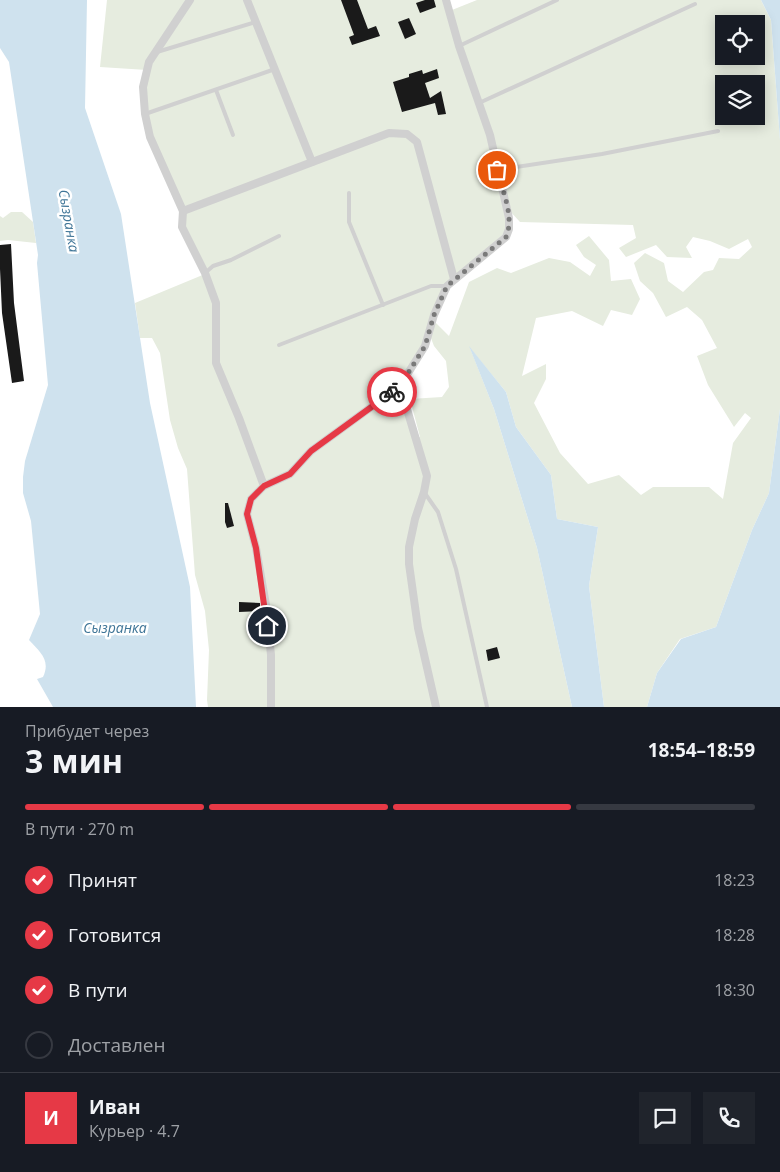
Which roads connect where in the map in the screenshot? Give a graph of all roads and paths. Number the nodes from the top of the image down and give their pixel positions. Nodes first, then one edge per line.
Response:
1 (190, 0) edge
2 (247, 0) edge
3 (446, 0) edge
4 (557, 0) edge
5 (695, 4) dead end
6 (256, 22) junction
7 (459, 46) junction
8 (155, 52) junction
9 (275, 69) junction
10 (216, 90) junction
11 (480, 103) junction
12 (145, 114) junction
13 (718, 131) dead end
14 (233, 135) dead end
15 (312, 162) junction
16 (497, 170) junction
17 (349, 193) dead end
18 (183, 211) junction
19 (279, 236) dead end
20 (205, 273) junction
21 (454, 278) junction
22 (447, 286) junction
23 (383, 304) junction
24 (279, 345) dead end
25 (400, 386) junction
26 (264, 486) junction
27 (424, 492) junction
28 (271, 707) edge
29 (436, 707) edge
30 (488, 707) edge

1 - 8 street
2 - 6 street
3 - 7 street
4 - 7 lane
5 - 11 lane
6 - 8 lane
6 - 9 street
7 - 11 street
8 - 12 street
9 - 10 lane
9 - 15 street
10 - 12 lane
10 - 14 lane
11 - 16 street
12 - 18 street
13 - 16 lane
15 - 18 street
15 - 21 street
16 - 21 street
17 - 23 lane
18 - 20 street
19 - 20 lane
20 - 26 street
21 - 22 street
22 - 23 lane
22 - 25 street
23 - 24 lane
25 - 26 street
25 - 27 street
26 - 28 street
27 - 29 street
27 - 30 lane

